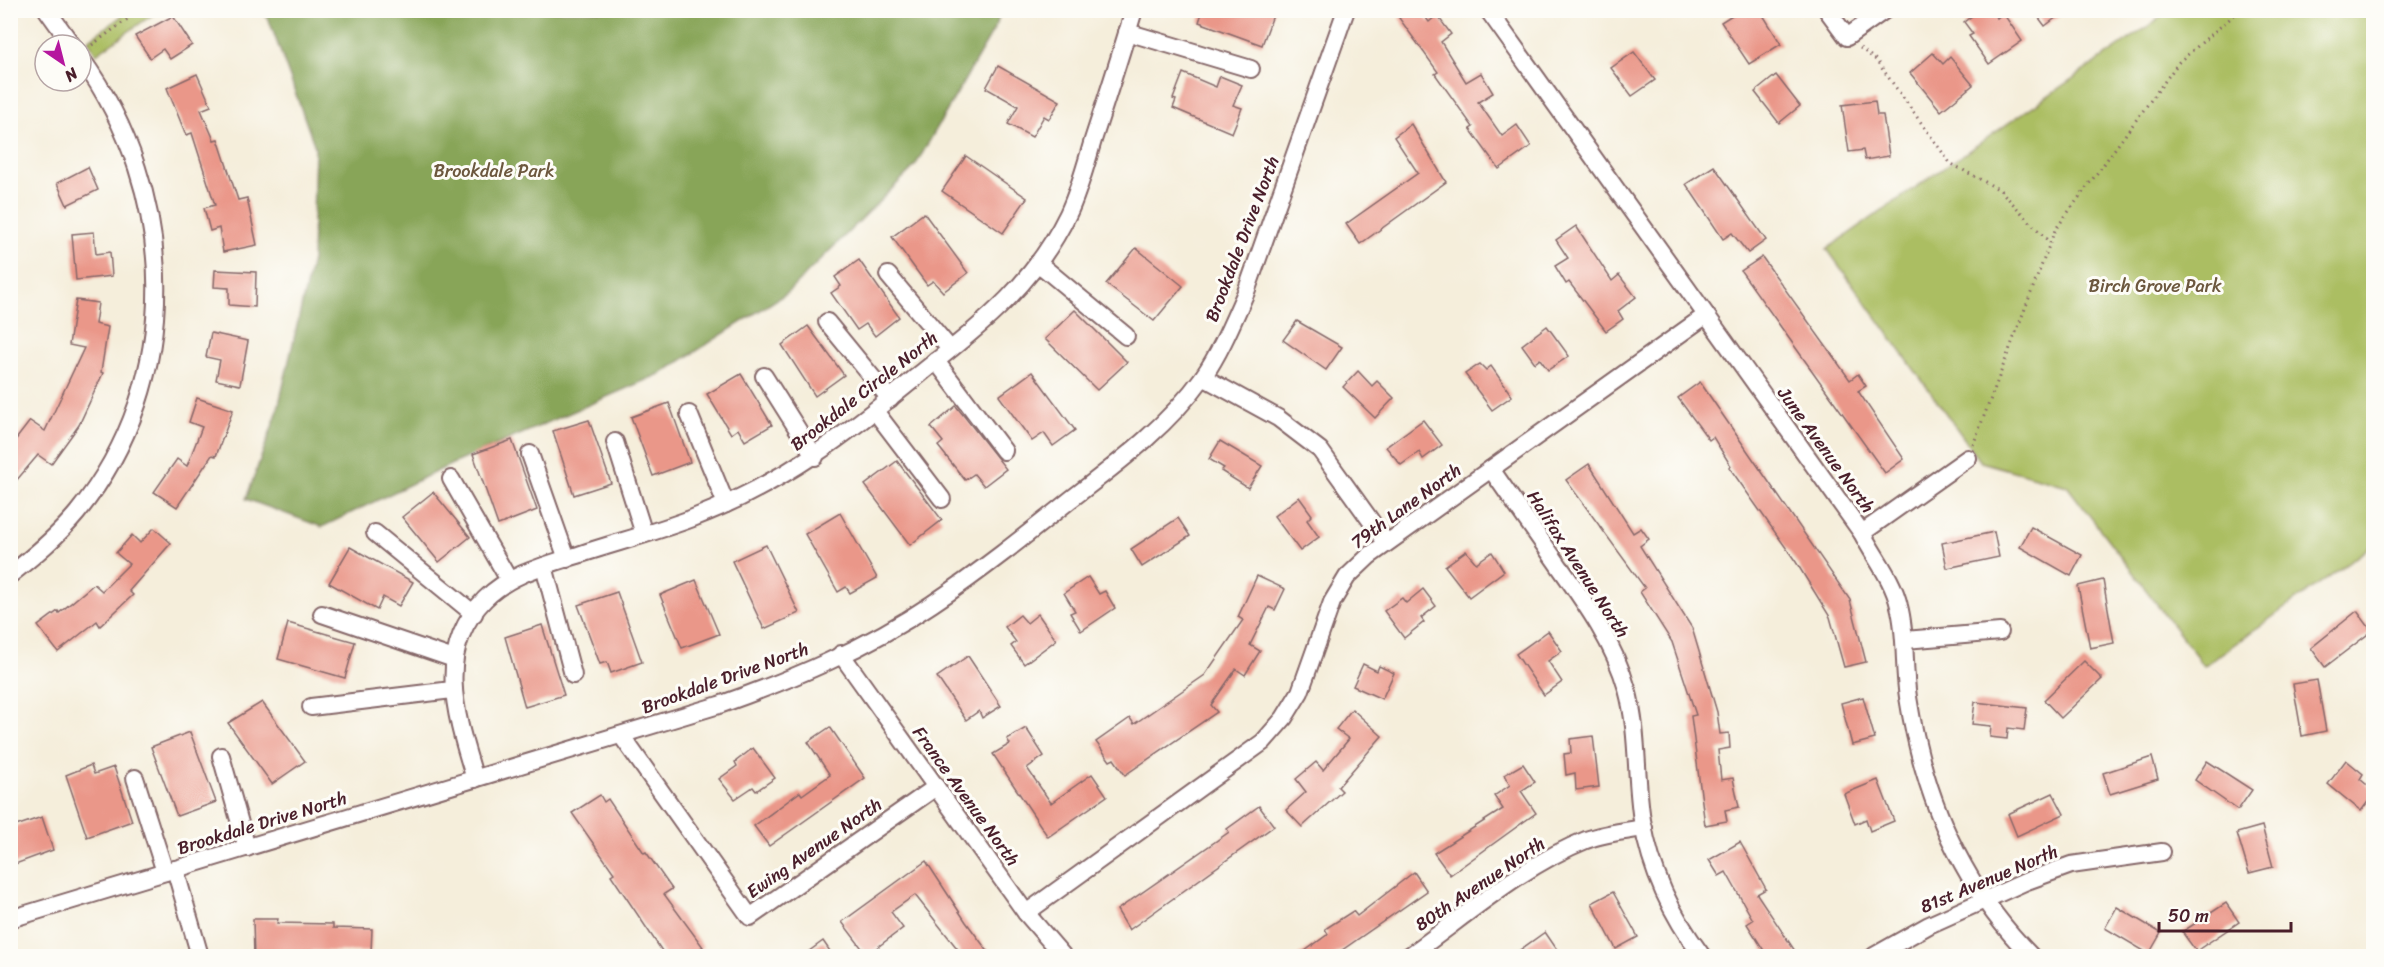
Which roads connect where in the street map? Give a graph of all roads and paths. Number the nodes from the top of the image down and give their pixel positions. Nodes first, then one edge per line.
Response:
1 (47, 10) edge
2 (140, 10) edge
3 (1134, 10) edge
4 (1346, 10) edge
5 (1488, 10) edge
6 (1827, 10) edge
7 (1885, 10) edge
8 (2240, 10) edge
9 (1127, 32) junction
10 (66, 33) edge
11 (1847, 37) junction
12 (93, 42) edge
13 (1251, 69) dead end
14 (93, 74) edge
15 (2050, 243) junction
16 (1038, 263) junction
17 (888, 275) dead end
18 (1705, 316) junction
19 (827, 322) dead end
20 (1126, 336) dead end
21 (950, 350) junction
22 (936, 361) junction
23 (764, 376) dead end
24 (1203, 377) junction
25 (890, 399) junction
26 (875, 411) junction
27 (689, 414) dead end
28 (615, 442) dead end
29 (1004, 451) dead end
30 (530, 453) dead end
31 (815, 457) junction
32 (1968, 458) joint
33 (1491, 469) junction
34 (451, 479) dead end
35 (942, 499) dead end
36 (726, 504) junction
37 (375, 533) dead end
38 (1862, 533) junction
39 (644, 534) junction
40 (1386, 542) junction
41 (567, 559) junction
42 (544, 566) junction
43 (10, 575) edge
44 (509, 580) junction
45 (322, 614) dead end
46 (474, 614) junction
47 (2000, 632) dead end
48 (1905, 640) junction
49 (841, 654) junction
50 (454, 659) junction
51 (573, 675) dead end
52 (452, 690) junction
53 (311, 707) dead end
54 (621, 735) junction
55 (221, 756) dead end
56 (135, 778) dead end
57 (475, 779) junction
58 (936, 787) junction
59 (1644, 828) junction
60 (247, 848) junction
61 (2162, 852) dead end
62 (170, 871) junction
63 (1984, 901) junction
64 (1026, 913) junction
65 (10, 919) edge
66 (200, 957) edge
67 (1063, 957) edge
68 (1409, 957) edge
69 (1702, 957) edge
70 (1874, 957) edge
71 (2031, 957) edge

1 - 10 street
2 - 12 path
3 - 9 street, Brookdale Circle North
4 - 24 street, Brookdale Drive North
5 - 18 street, June Avenue North
6 - 11 street
7 - 11 street
8 - 15 path
9 - 13 street
9 - 16 street, Brookdale Circle North
11 - 15 path
14 - 43 street
15 - 32 path
16 - 20 street
16 - 21 street, Brookdale Circle North
17 - 21 street
18 - 33 street, 79th Lane North
18 - 38 street, June Avenue North
19 - 25 street
21 - 22 street, Brookdale Circle North
22 - 25 street, Brookdale Circle North
22 - 29 street
23 - 31 street
24 - 40 street
24 - 49 street, Brookdale Drive North
25 - 26 street, Brookdale Circle North
26 - 31 street, Brookdale Circle North
26 - 35 street
27 - 36 street
28 - 39 street
30 - 41 street
31 - 36 street, Brookdale Circle North
32 - 38 street
33 - 40 street, 79th Lane North
33 - 59 street, Halifax Avenue North
34 - 44 street
36 - 39 street, Brookdale Circle North
37 - 46 street
38 - 48 street, June Avenue North
39 - 41 street, Brookdale Circle North
40 - 64 street, 79th Lane North
41 - 42 street, Brookdale Circle North
42 - 44 street, Brookdale Circle North
42 - 51 street
44 - 46 street, Brookdale Circle North
45 - 50 street
46 - 50 street, Brookdale Circle North
47 - 48 street
48 - 63 street, June Avenue North
49 - 54 street, Brookdale Drive North
49 - 58 street, France Avenue North
50 - 52 street, Brookdale Circle North
52 - 53 street
52 - 57 street, Brookdale Circle North
54 - 57 street, Brookdale Drive North
54 - 58 street, Ewing Avenue North
55 - 60 street
56 - 62 street
57 - 60 street, Brookdale Drive North
58 - 64 street, France Avenue North
59 - 68 street, 80th Avenue North
59 - 69 street, Halifax Avenue North
60 - 62 street, Brookdale Drive North
61 - 63 street, 81st Avenue North
62 - 65 street, Brookdale Drive North
62 - 66 street
63 - 70 street, 81st Avenue North
63 - 71 street, June Avenue North
64 - 67 street, France Avenue North

